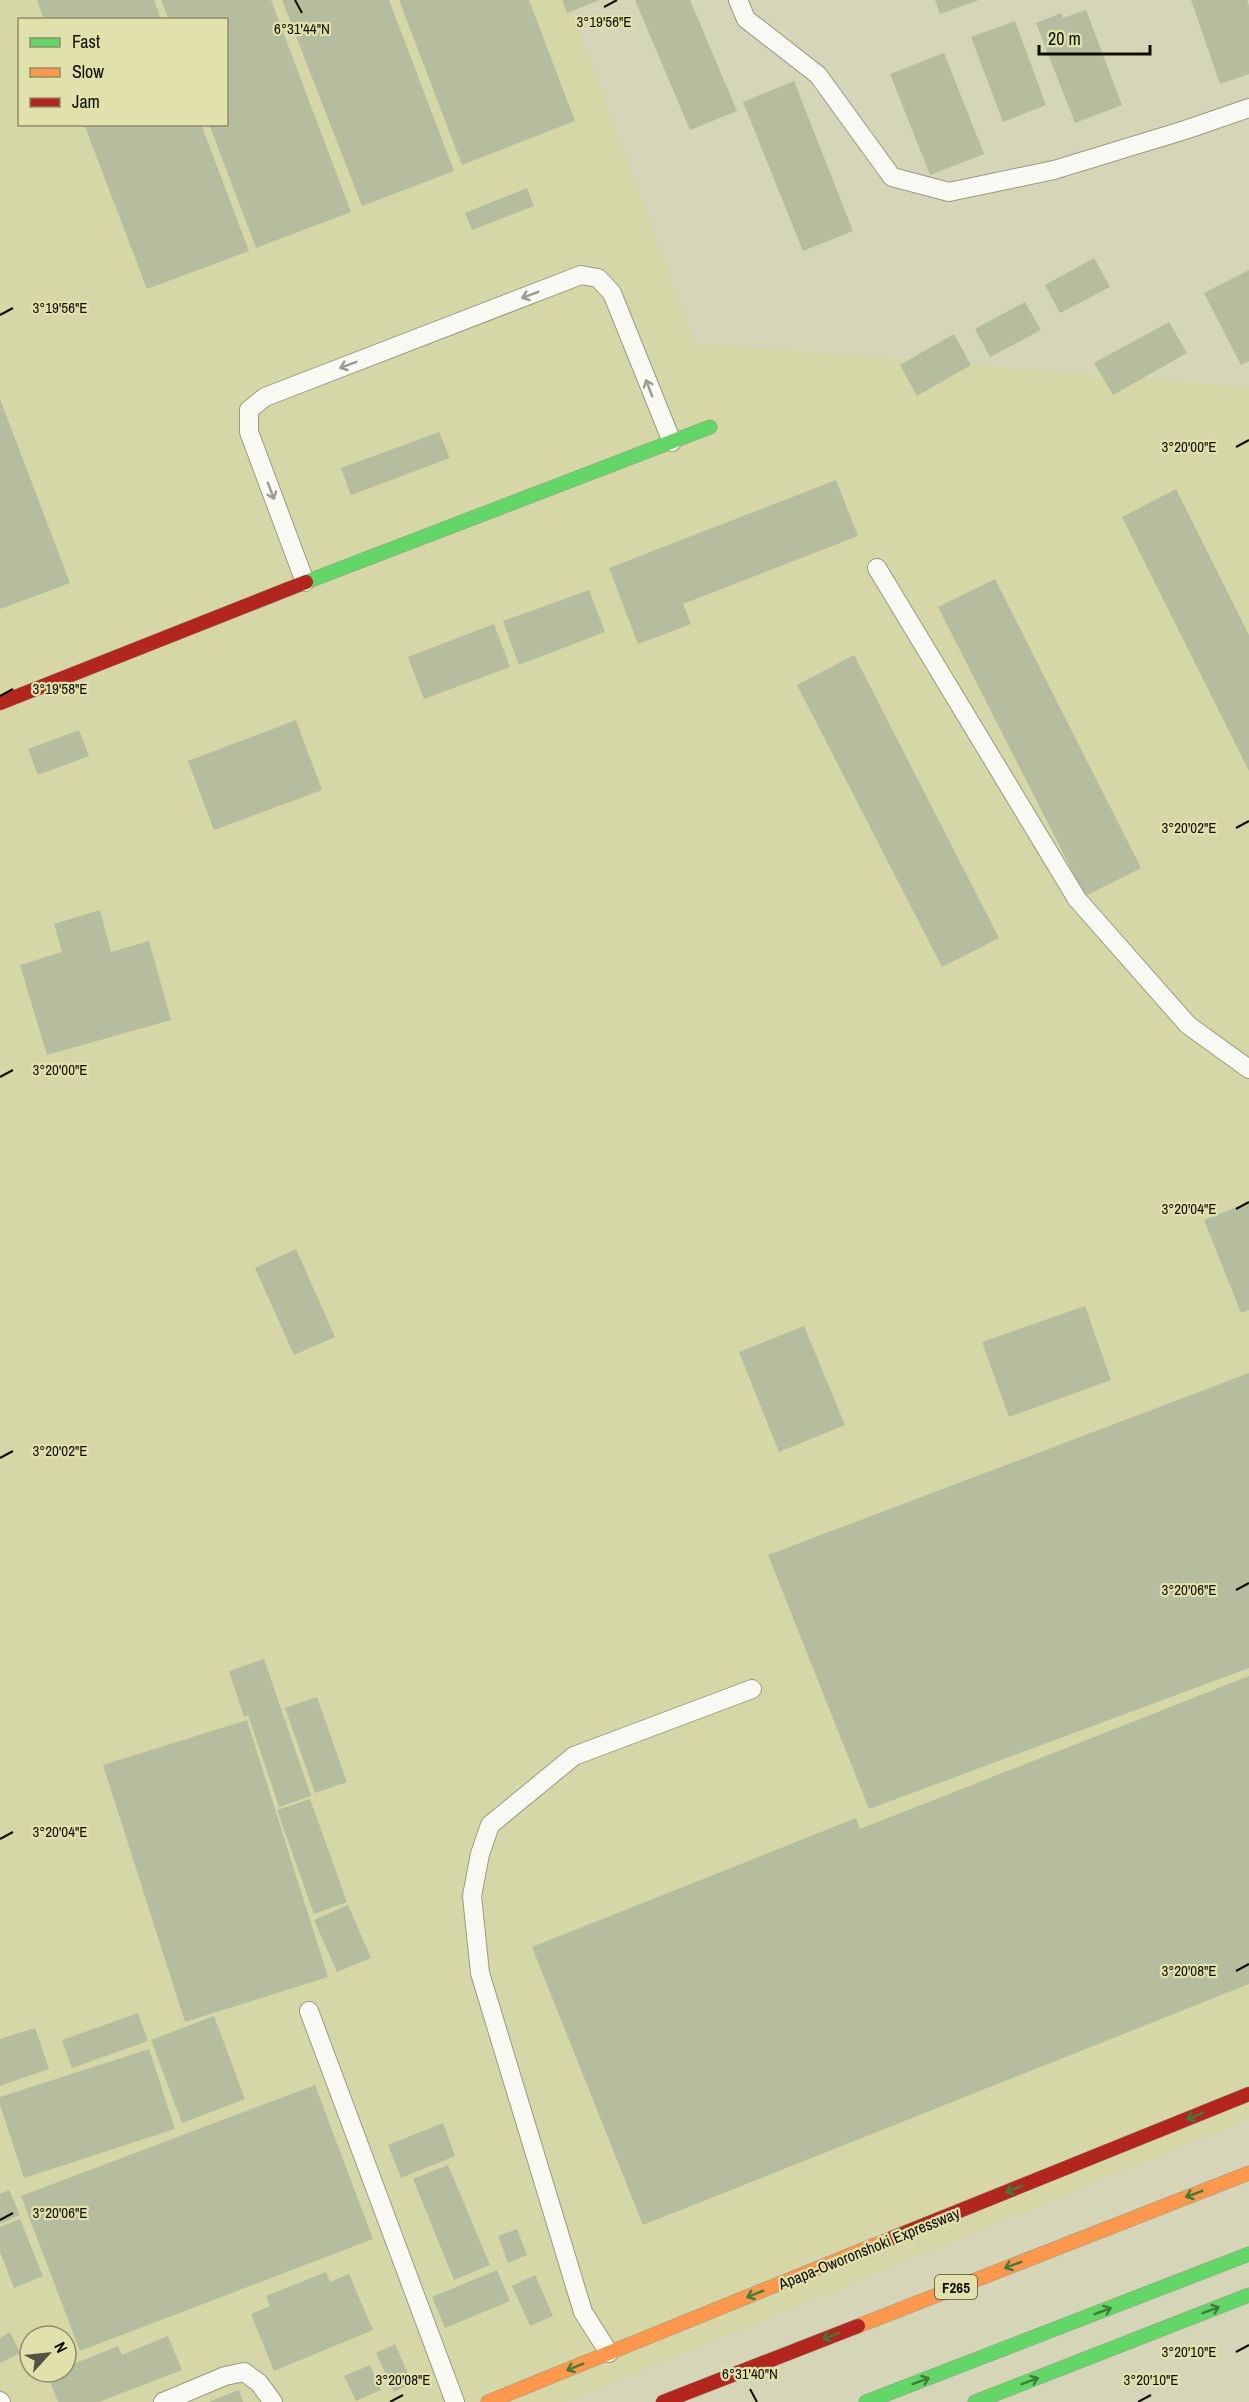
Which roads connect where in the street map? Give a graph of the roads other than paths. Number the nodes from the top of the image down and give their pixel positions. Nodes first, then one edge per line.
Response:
1 (738, 0) edge
2 (1249, 108) edge
3 (710, 427) dead end
4 (672, 442) junction
5 (877, 568) dead end
6 (305, 582) junction
7 (0, 703) edge
8 (1249, 1069) edge
9 (752, 1689) dead end
10 (309, 2011) dead end
11 (1249, 2094) edge
12 (1249, 2173) edge
13 (1249, 2254) edge
14 (1249, 2295) edge
15 (609, 2353) junction
16 (163, 2402) edge
17 (273, 2402) edge
18 (455, 2402) edge
19 (488, 2402) edge
20 (663, 2402) edge
21 (866, 2402) edge
22 (975, 2402) edge

1 - 2 lane
3 - 4 main road
4 - 6 main road
4 -> 6 lane
5 - 8 lane
6 - 7 main road
9 - 15 lane
10 - 18 lane
11 -> 15 main road, Apapa-Oworonshoki Expressway
12 -> 20 main road, F265
21 -> 13 main road
22 -> 14 main road
15 -> 19 main road, Apapa-Oworonshoki Expressway
16 - 17 lane

